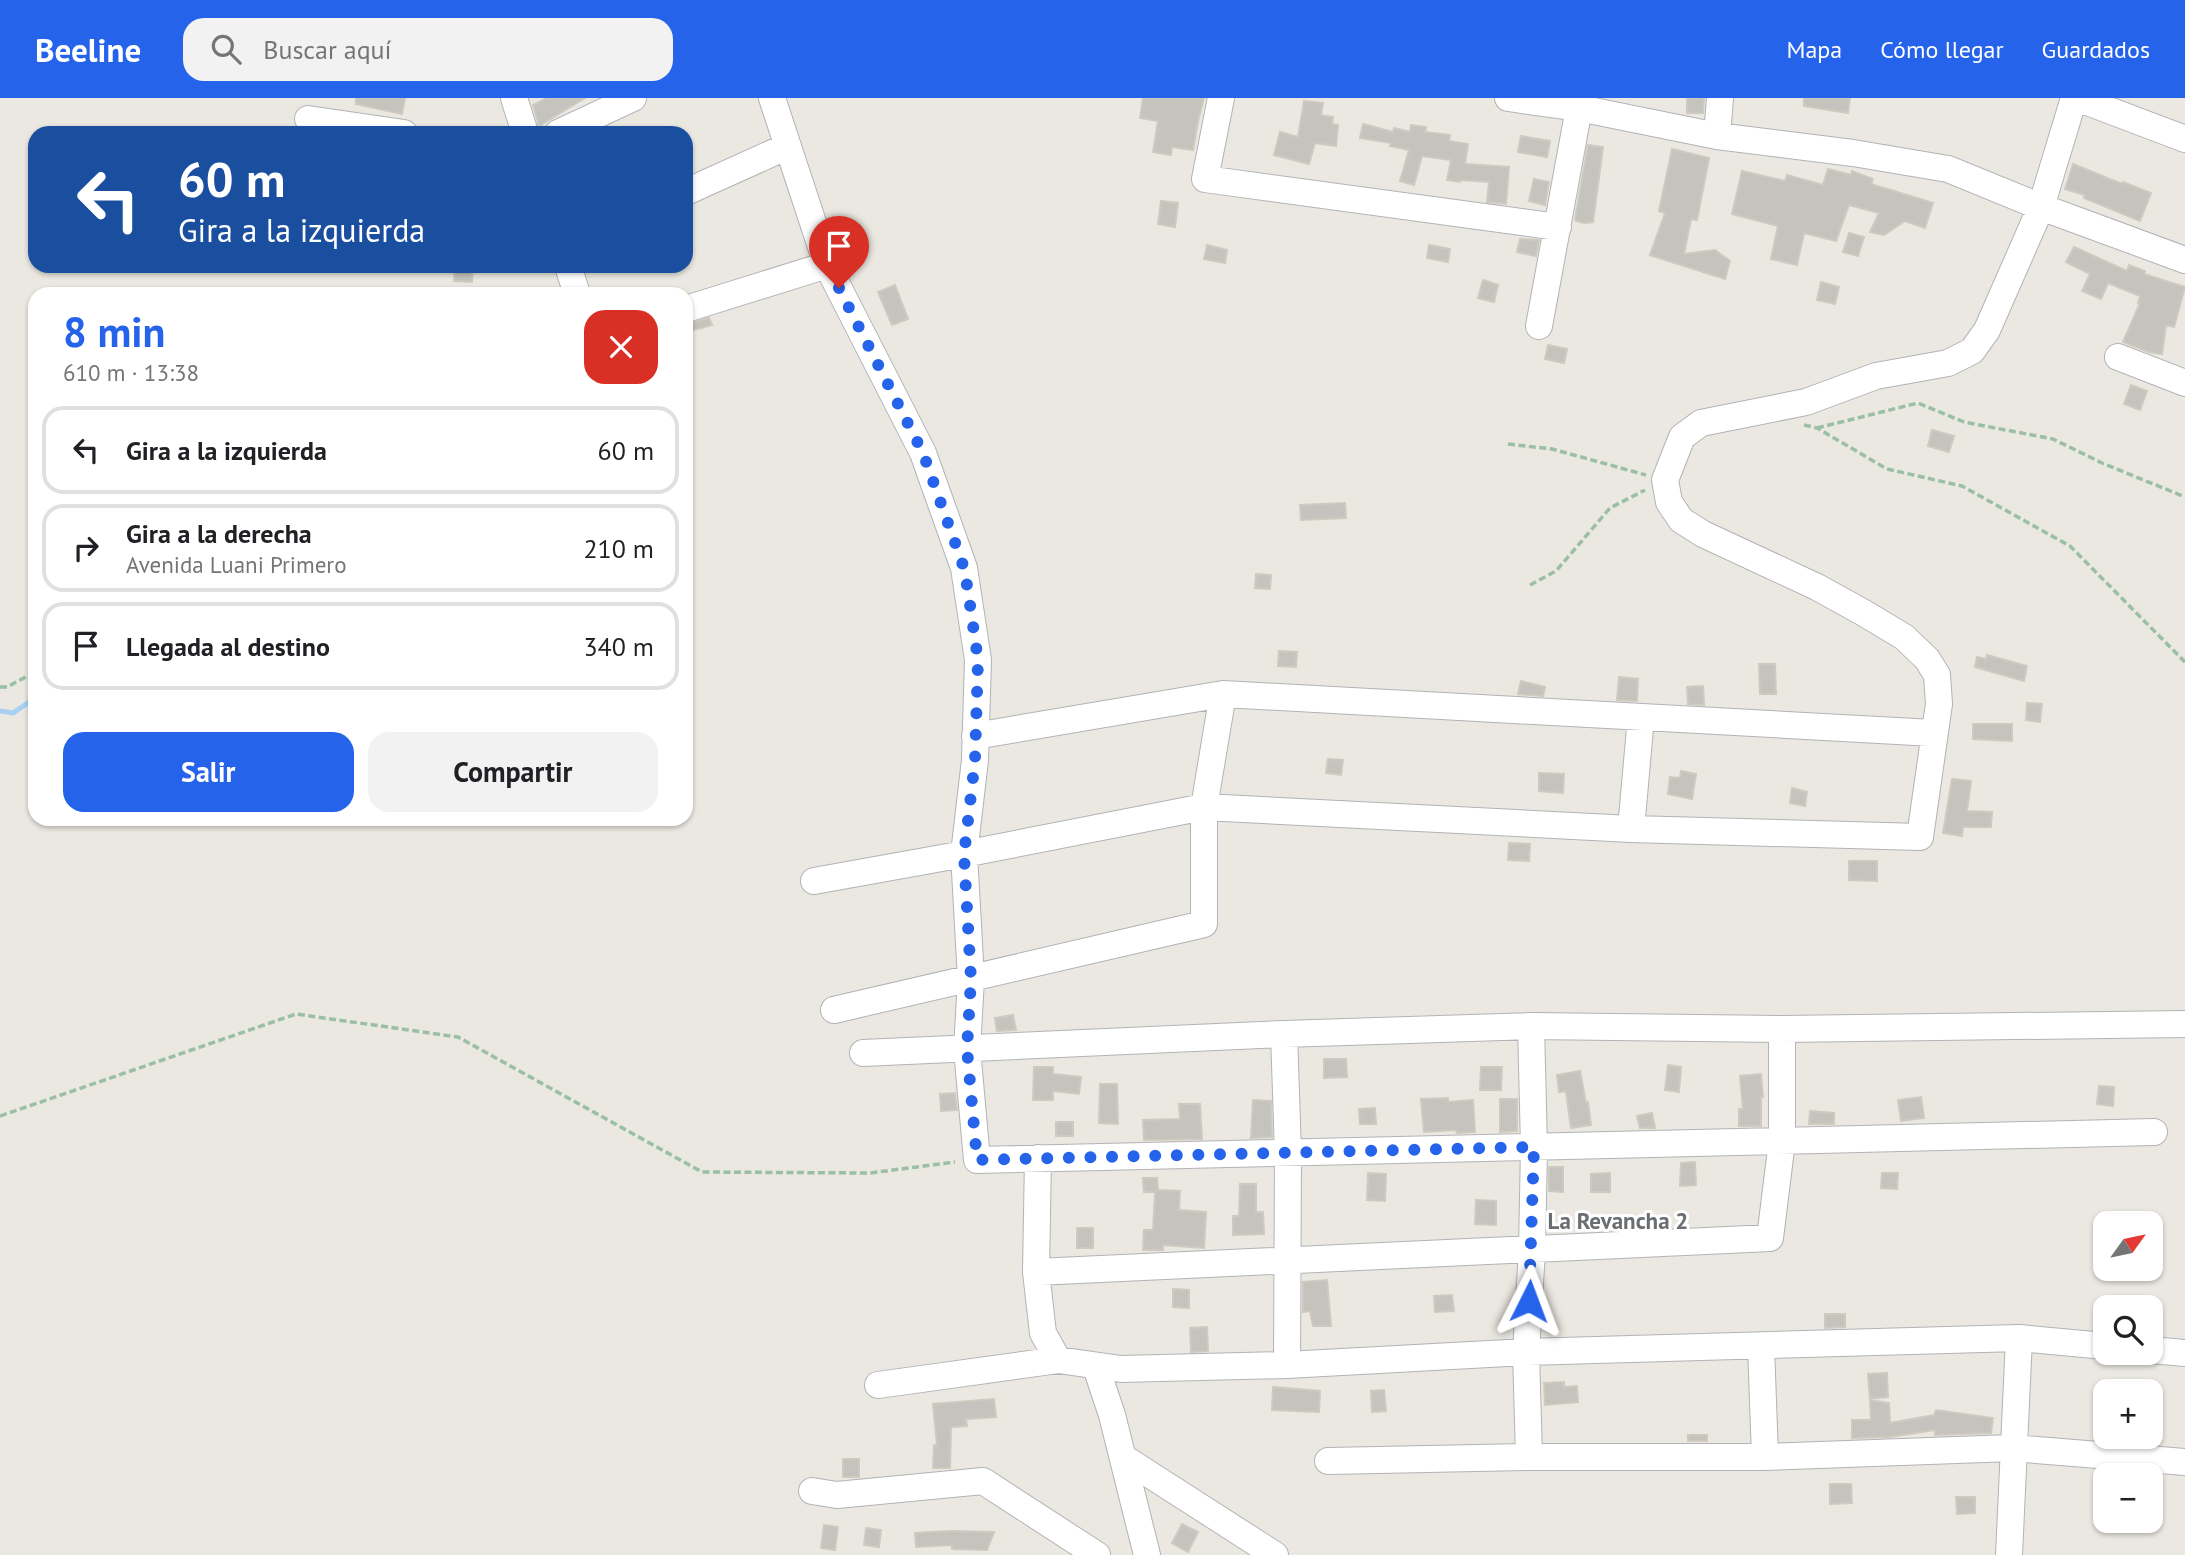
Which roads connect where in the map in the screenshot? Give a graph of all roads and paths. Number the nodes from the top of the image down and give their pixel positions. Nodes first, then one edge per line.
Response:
1 (514, 98) edge
2 (633, 98) edge
3 (772, 98) edge
4 (1221, 98) edge
5 (1508, 98) edge
6 (1720, 98) edge
7 (2075, 98) edge
8 (1579, 108) junction
9 (308, 119) dead end
10 (356, 126) edge
11 (523, 126) edge
12 (573, 126) edge
13 (1717, 136) junction
14 (2185, 139) edge
15 (788, 146) junction
16 (693, 189) edge
17 (2041, 208) junction
18 (1558, 227) junction
19 (2185, 260) edge
20 (827, 265) junction
21 (693, 307) edge
22 (1539, 326) dead end
23 (2118, 358) dead end
24 (2185, 383) edge
25 (1794, 423) dead end
26 (1817, 428) junction
27 (1508, 444) dead end
28 (1665, 480) junction
29 (2185, 497) edge
30 (1530, 585) dead end
31 (2185, 663) edge
32 (28, 676) edge
33 (0, 687) edge
34 (1223, 694) junction
35 (1641, 717) junction
36 (1933, 733) junction
37 (975, 736) junction
38 (1203, 807) junction
39 (1631, 829) junction
40 (964, 855) junction
41 (814, 881) dead end
42 (971, 979) junction
43 (834, 1010) dead end
44 (2185, 1024) edge
45 (1531, 1026) junction
46 (1782, 1029) junction
47 (1284, 1034) junction
48 (967, 1049) junction
49 (863, 1053) dead end
50 (0, 1116) edge
51 (2154, 1132) dead end
52 (1782, 1141) junction
53 (1534, 1147) junction
54 (1288, 1152) junction
55 (1038, 1158) junction
56 (977, 1160) junction
57 (1532, 1250) junction
58 (1288, 1261) junction
59 (1036, 1272) junction
60 (2018, 1338) junction
61 (2093, 1345) edge
62 (1761, 1346) junction
63 (2163, 1351) edge
64 (1526, 1352) junction
65 (2185, 1353) edge
66 (1058, 1360) junction
67 (1287, 1364) junction
68 (1096, 1367) junction
69 (878, 1385) dead end
70 (2012, 1448) junction
71 (1529, 1457) junction
72 (1765, 1457) junction
73 (1124, 1458) junction
74 (1328, 1461) dead end
75 (2185, 1462) edge
76 (812, 1491) dead end
77 (1097, 1555) edge
78 (1147, 1555) edge
79 (1275, 1555) edge
80 (2009, 1555) edge

1 - 11 street
2 - 12 street
3 - 15 street
4 - 18 street
5 - 8 street
6 - 13 street
7 - 14 street
7 - 17 street
8 - 13 street
8 - 18 street
9 - 10 street
13 - 17 street
15 - 16 street
15 - 20 street
17 - 19 street
17 - 28 street
18 - 22 street
20 - 21 street
20 - 37 street
23 - 24 street
25 - 26 path
26 - 29 path
26 - 31 path
27 - 28 path
28 - 30 path
28 - 36 street
32 - 33 path
34 - 35 street
34 - 37 street
34 - 38 street
35 - 36 street
35 - 39 street
36 - 39 street
37 - 40 street
38 - 39 street
38 - 40 street
38 - 42 street
40 - 41 street
40 - 42 street
42 - 43 street
42 - 48 street
44 - 46 street
45 - 46 street
45 - 47 street
45 - 53 street
46 - 52 street
47 - 48 street
47 - 54 street
48 - 49 street
48 - 56 street
50 - 56 path
51 - 52 street
52 - 53 street
52 - 57 street
53 - 54 street
53 - 57 street
54 - 55 street
54 - 58 street
55 - 56 street
55 - 59 street
57 - 58 street
57 - 64 street
58 - 59 street
58 - 67 street
59 - 66 street
60 - 61 street
60 - 62 street
60 - 70 street
62 - 64 street
62 - 72 street
63 - 65 street
64 - 67 street
64 - 71 street
66 - 68 street
66 - 69 street
67 - 68 street
68 - 73 street
70 - 72 street
70 - 75 street
70 - 80 street
71 - 72 street
71 - 74 street
73 - 78 street
73 - 79 street
76 - 77 street

